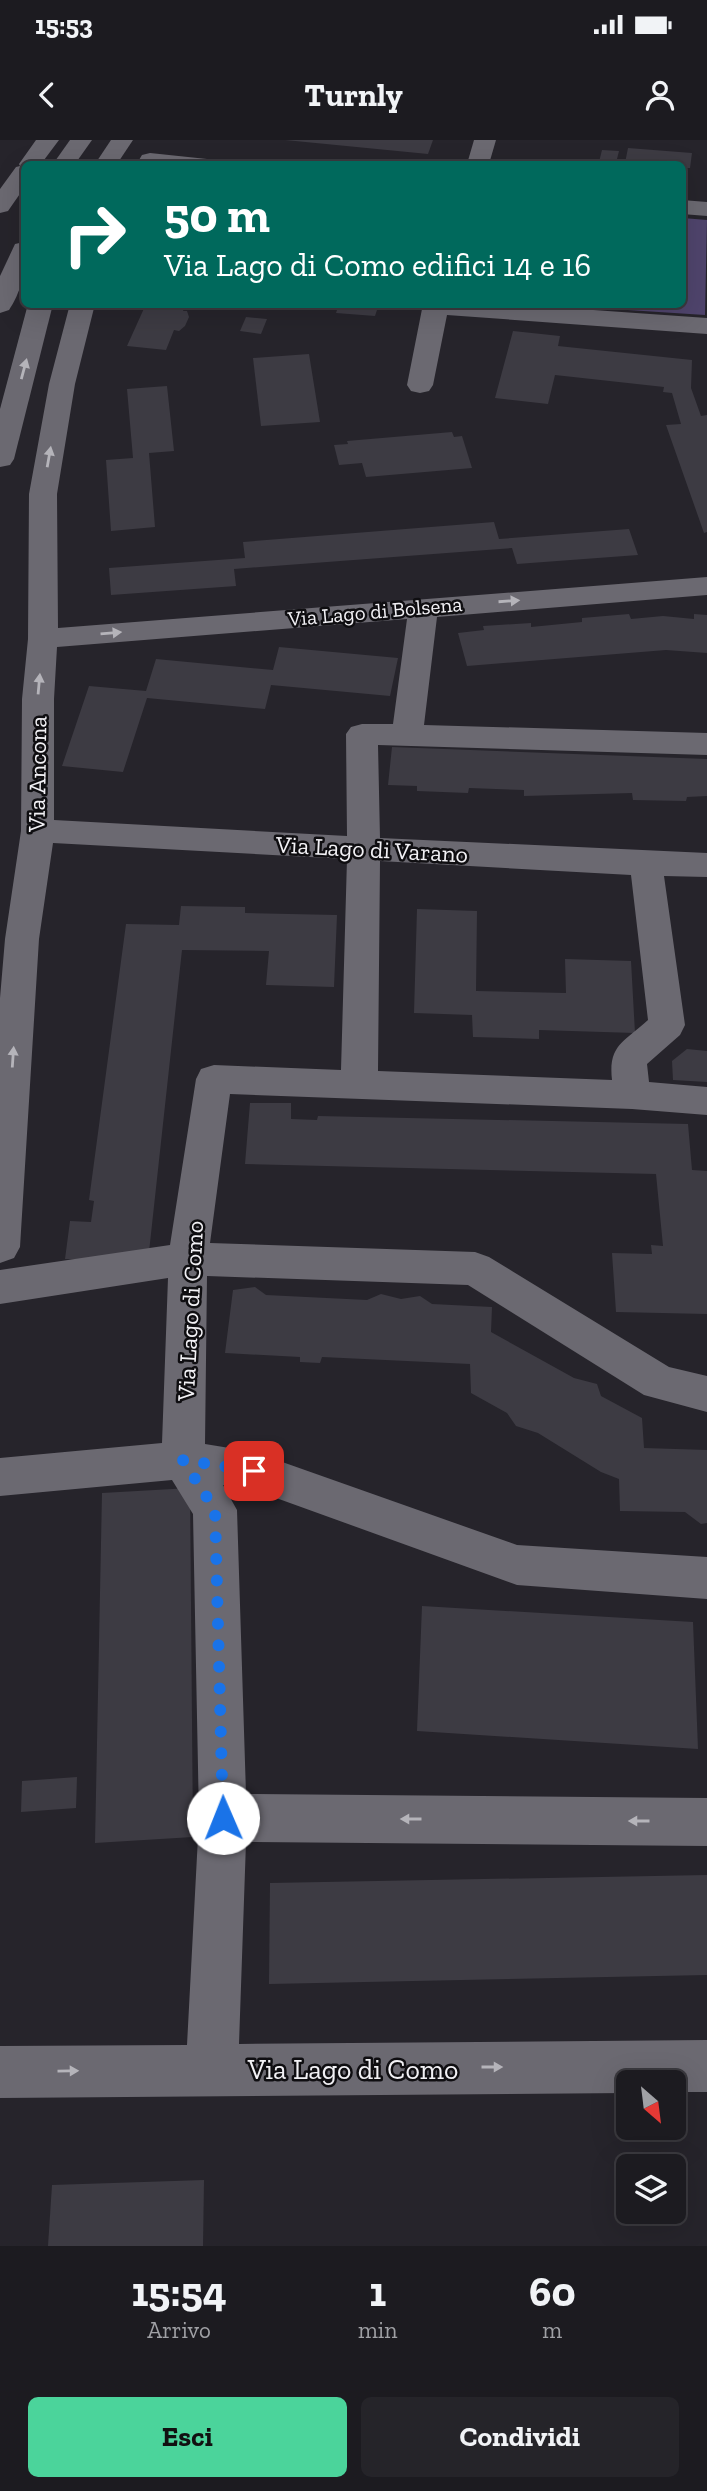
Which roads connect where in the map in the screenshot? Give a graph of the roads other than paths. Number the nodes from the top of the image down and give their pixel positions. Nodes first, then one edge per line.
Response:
1 (48, 140) edge
2 (81, 140) edge
3 (122, 140) edge
4 (164, 140) edge
5 (485, 140) edge
6 (32, 161) edge
7 (66, 161) edge
8 (108, 161) edge
9 (150, 161) edge
10 (479, 161) edge
11 (21, 176) edge
12 (0, 206) edge
13 (686, 206) edge
14 (707, 209) edge
15 (21, 256) edge
16 (0, 305) edge
17 (40, 308) edge
18 (82, 308) edge
19 (436, 308) edge
20 (463, 308) edge
21 (707, 326) edge
22 (420, 384) dead end
23 (0, 459) edge
24 (707, 586) edge
25 (423, 607) junction
26 (43, 639) junction
27 (407, 736) junction
28 (707, 744) edge
29 (38, 831) junction
30 (364, 848) junction
31 (646, 864) junction
32 (707, 865) edge
33 (359, 1084) junction
34 (632, 1095) junction
35 (707, 1101) edge
36 (0, 1247) edge
37 (188, 1259) junction
38 (0, 1287) edge
39 (707, 1394) edge
40 (183, 1460) junction
41 (0, 1477) edge
42 (707, 1578) edge
43 (223, 1818) junction
44 (707, 1822) edge
45 (707, 2066) edge
46 (212, 2070) junction
47 (0, 2072) edge

1 - 6 street
2 - 7 street
3 - 8 street
4 - 9 street
5 - 10 street
11 - 12 street
13 - 14 street
15 - 16 street
23 -> 17 street
26 -> 18 street, Via Ancona
19 - 22 street
20 - 21 street
25 -> 24 street, Via Lago di Bolsena
26 -> 25 street, Via Lago di Bolsena
25 - 27 street
29 -> 26 street, Via Ancona
27 - 28 street
27 - 30 street
29 - 30 street, Via Lago di Varano
36 -> 29 street, Via Ancona
30 - 31 street, Via Lago di Varano
30 - 33 street
31 - 32 street, Via Lago di Varano
31 - 34 street
33 - 34 street
33 - 37 street, Via Lago di Como
34 - 35 street
37 - 38 street
37 - 39 street
37 - 40 street, Via Lago di Como
40 - 41 street
40 - 42 street
40 - 43 street
44 -> 43 street
43 - 46 street
46 -> 45 street, Via Lago di Como
47 -> 46 street, Via Lago di Como

